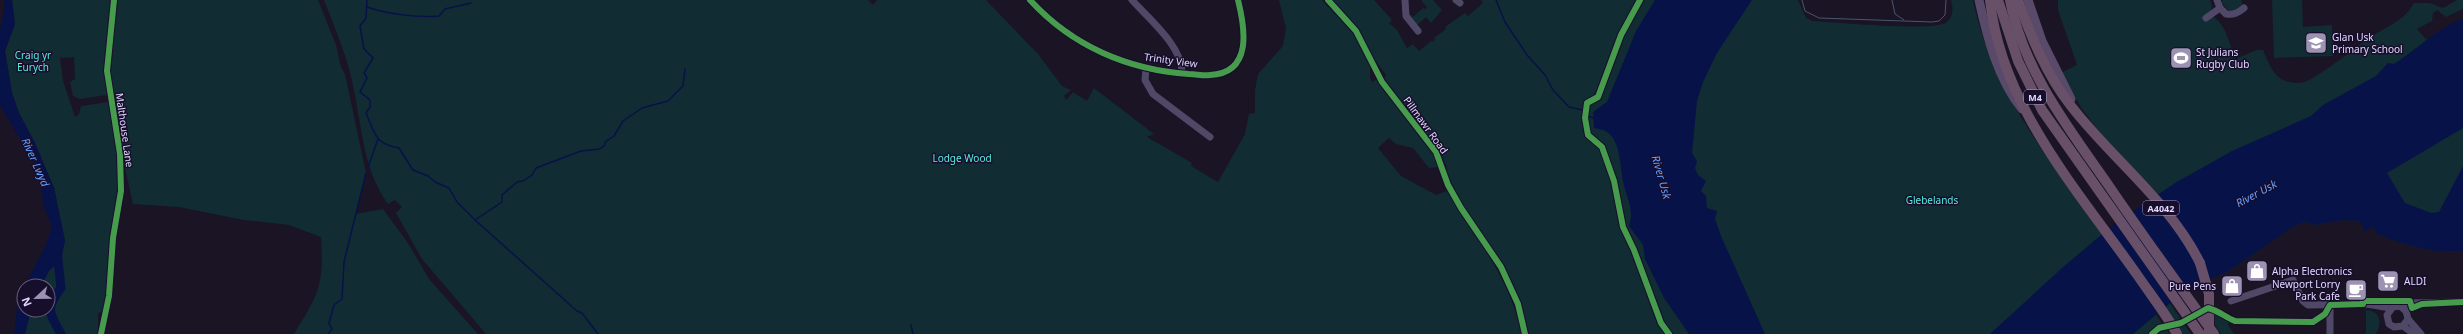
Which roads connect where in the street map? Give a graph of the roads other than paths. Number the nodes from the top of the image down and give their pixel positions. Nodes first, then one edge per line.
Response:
1 (114, 0) edge
2 (1030, 0) edge
3 (1132, 0) edge
4 (1238, 0) edge
5 (1328, 0) edge
6 (1405, 0) edge
7 (1979, 0) edge
8 (1990, 0) edge
9 (1998, 0) edge
10 (2010, 0) edge
11 (2018, 0) edge
12 (2028, 0) edge
13 (2217, 0) edge
14 (2220, 8) junction
15 (2244, 8) dead end
16 (2206, 18) dead end
17 (1414, 30) dead end
18 (1146, 69) junction
19 (1182, 73) junction
20 (2030, 118) junction
21 (2082, 118) junction
22 (1210, 137) dead end
23 (2231, 301) dead end
24 (2463, 302) edge
25 (2422, 304) junction
26 (2330, 305) junction
27 (2375, 306) junction
28 (2400, 306) junction
29 (2390, 308) junction
30 (2408, 316) junction
31 (2386, 318) junction
32 (2403, 326) junction
33 (2198, 331) edge
34 (101, 334) edge
35 (1525, 334) edge
36 (2177, 334) edge
37 (2209, 334) edge
38 (2214, 334) edge
39 (2330, 334) edge
40 (2414, 334) edge
41 (2421, 334) edge

1 - 34 street, Malthouse Lane
2 - 18 street, Trinity View
3 - 19 street
4 - 19 street, Trinity View
5 - 35 street, Pillmawr Road
6 - 17 street
7 - 20 main road
8 - 20 highway, M4
9 - 33 highway, M4
10 - 38 highway, M4
11 - 21 highway, M4
12 - 21 main road
13 - 14 street
14 - 15 street
14 - 16 street
18 - 19 street, Trinity View
18 - 22 street
20 - 36 highway
21 - 37 highway, A4042, bridge
23 - 26 street
24 - 25 street
25 - 28 street
25 - 30 street
26 - 27 street
26 - 39 street
27 - 29 street
27 - 31 street
28 - 29 street
28 - 30 street
29 - 31 street
30 - 32 street
30 - 41 street
31 - 32 street
32 - 40 street

